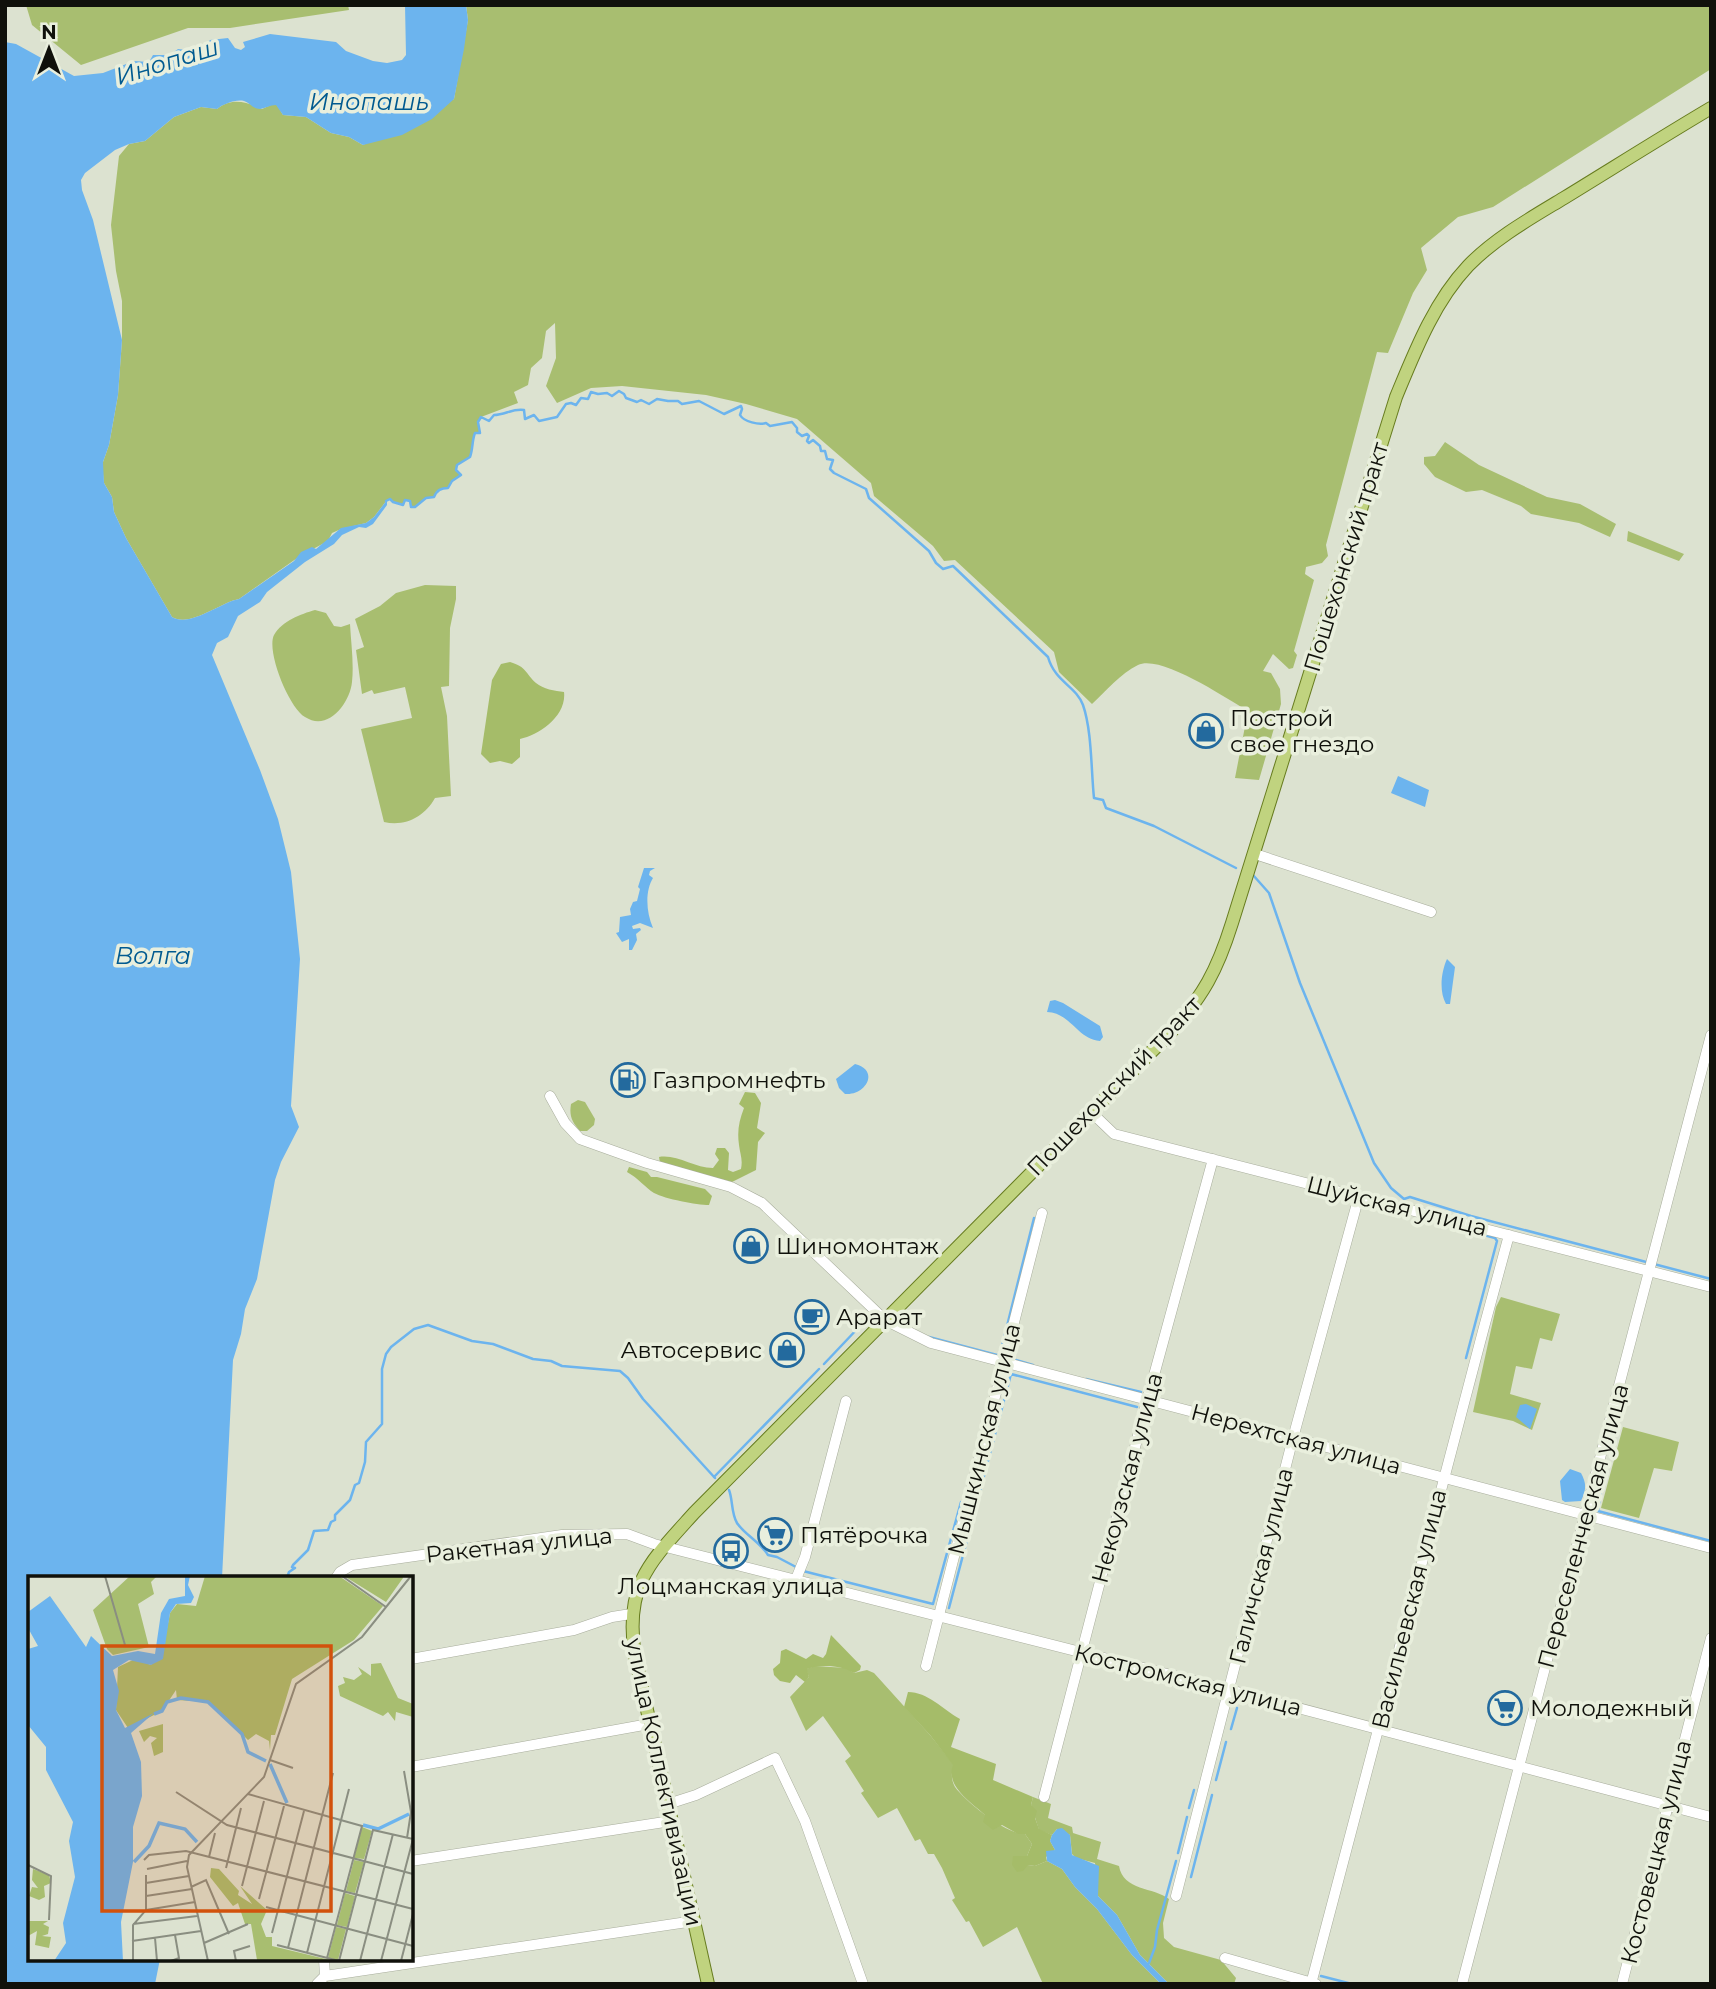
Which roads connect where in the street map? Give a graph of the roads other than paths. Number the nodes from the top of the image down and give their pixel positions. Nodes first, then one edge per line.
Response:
1 (1711, 108) edge
2 (1255, 854) junction
3 (1431, 912) dead end
4 (1711, 1035) edge
5 (550, 1096) dead end
6 (1091, 1112) junction
7 (1213, 1160) junction
8 (1359, 1196) junction
9 (1042, 1213) dead end
10 (1509, 1235) junction
11 (1651, 1266) junction
12 (1711, 1287) edge
13 (885, 1320) junction
14 (1004, 1363) junction
15 (846, 1401) dead end
16 (1147, 1401) junction
17 (1293, 1438) junction
18 (1443, 1477) junction
19 (1586, 1516) junction
20 (663, 1546) junction
21 (1711, 1548) edge
22 (337, 1576) edge
23 (796, 1579) junction
24 (631, 1614) junction
25 (939, 1616) junction
26 (1711, 1638) edge
27 (1081, 1653) junction
28 (413, 1658) edge
29 (926, 1666) dead end
30 (1230, 1690) junction
31 (649, 1724) junction
32 (1379, 1729) junction
33 (1520, 1766) junction
34 (413, 1767) edge
35 (1044, 1797) dead end
36 (668, 1804) junction
37 (1668, 1806) junction
38 (1711, 1817) edge
39 (671, 1821) junction
40 (413, 1861) edge
41 (1176, 1896) dead end
42 (694, 1921) junction
43 (1225, 1958) dead end
44 (324, 1961) edge
45 (321, 1980) edge
46 (1313, 1983) edge
47 (708, 1984) edge
48 (863, 1984) edge
49 (1462, 1984) edge
50 (1622, 1984) edge

1 - 2 main road, Пошехонский тракт
2 - 3 street
2 - 6 main road, Пошехонский тракт
4 - 11 street, Переселенческая улица
5 - 13 street, Нерехтская улица
6 - 7 street, Шуйская улица
6 - 13 main road, Пошехонский тракт
7 - 8 street, Шуйская улица
7 - 16 street, Некоузская улица
8 - 10 street, Шуйская улица
8 - 17 street, Галичская улица
9 - 14 street, Мышкинская улица
10 - 11 street, Шуйская улица
10 - 18 street, Васильевская улица
11 - 12 street, Шуйская улица
11 - 19 street, Переселенческая улица
13 - 14 street, Нерехтская улица
13 - 20 main road, Пошехонский тракт
14 - 16 street, Нерехтская улица
14 - 25 street, Мышкинская улица
15 - 23 street
16 - 17 street, Нерехтская улица
16 - 27 street, Некоузская улица
17 - 18 street, Нерехтская улица
17 - 30 street, Галичская улица
18 - 19 street, Нерехтская улица
18 - 32 street, Васильевская улица
19 - 21 street, Нерехтская улица
19 - 33 street, Переселенческая улица
20 - 22 street, Ракетная улица
20 - 23 street, Костромская улица
20 - 24 main road, улица Коллективизации
23 - 25 street, Костромская улица
24 - 28 street
24 - 31 main road, улица Коллективизации
25 - 27 street, Костромская улица
25 - 29 street, Мышкинская улица
26 - 37 street, Костовецкая улица
27 - 30 street, Костромская улица
27 - 35 street, Некоузская улица
30 - 32 street, Костромская улица
30 - 41 street, Галичская улица
31 - 34 street
31 - 36 main road, улица Коллективизации
32 - 33 street, Костромская улица
32 - 46 street, Васильевская улица
33 - 37 street, Костромская улица
33 - 49 street, Переселенческая улица
36 - 39 main road, улица Коллективизации
36 - 48 street
37 - 38 street, Костромская улица
37 - 50 street, Костовецкая улица
39 - 40 street
39 - 42 main road, улица Коллективизации
42 - 45 street
42 - 47 main road, улица Коллективизации
43 - 46 street
44 - 45 street

